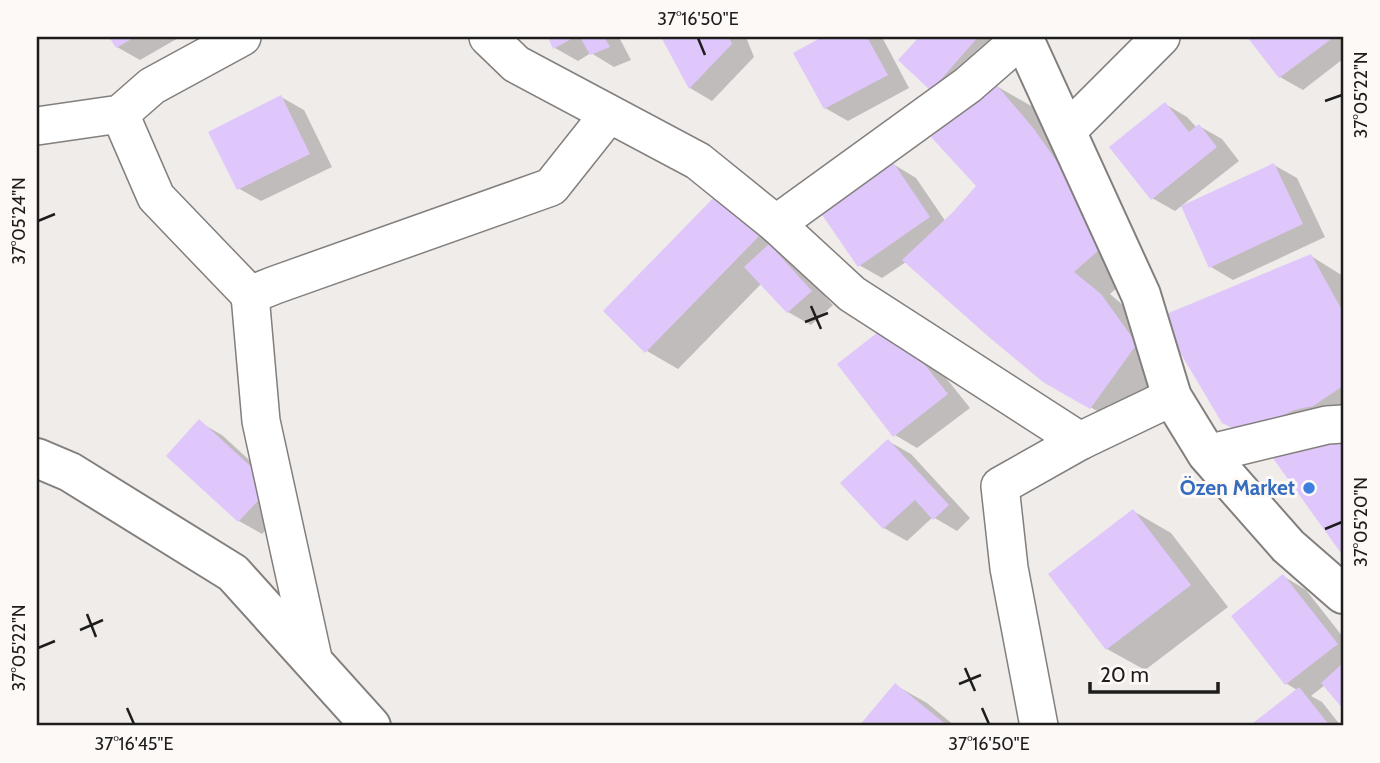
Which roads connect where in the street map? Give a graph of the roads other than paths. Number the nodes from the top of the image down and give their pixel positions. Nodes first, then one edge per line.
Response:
1 (242, 37) edge
2 (488, 37) edge
3 (1023, 37) edge
4 (1161, 37) edge
5 (120, 114) junction
6 (609, 114) junction
7 (37, 126) edge
8 (1067, 131) junction
9 (776, 225) junction
10 (250, 295) junction
11 (1172, 397) junction
12 (1343, 424) edge
13 (1080, 441) junction
14 (1207, 454) junction
15 (37, 458) edge
16 (1343, 594) edge
17 (314, 663) junction
18 (371, 726) edge
19 (1039, 726) edge

1 - 5 street
2 - 6 street
3 - 8 street
3 - 9 street
4 - 8 street
5 - 7 street
5 - 10 street
6 - 9 street
6 - 10 street
8 - 11 street
9 - 13 street
10 - 17 street
11 - 13 street
11 - 14 street
12 - 14 street
13 - 19 street
14 - 16 street
15 - 17 street
17 - 18 street

